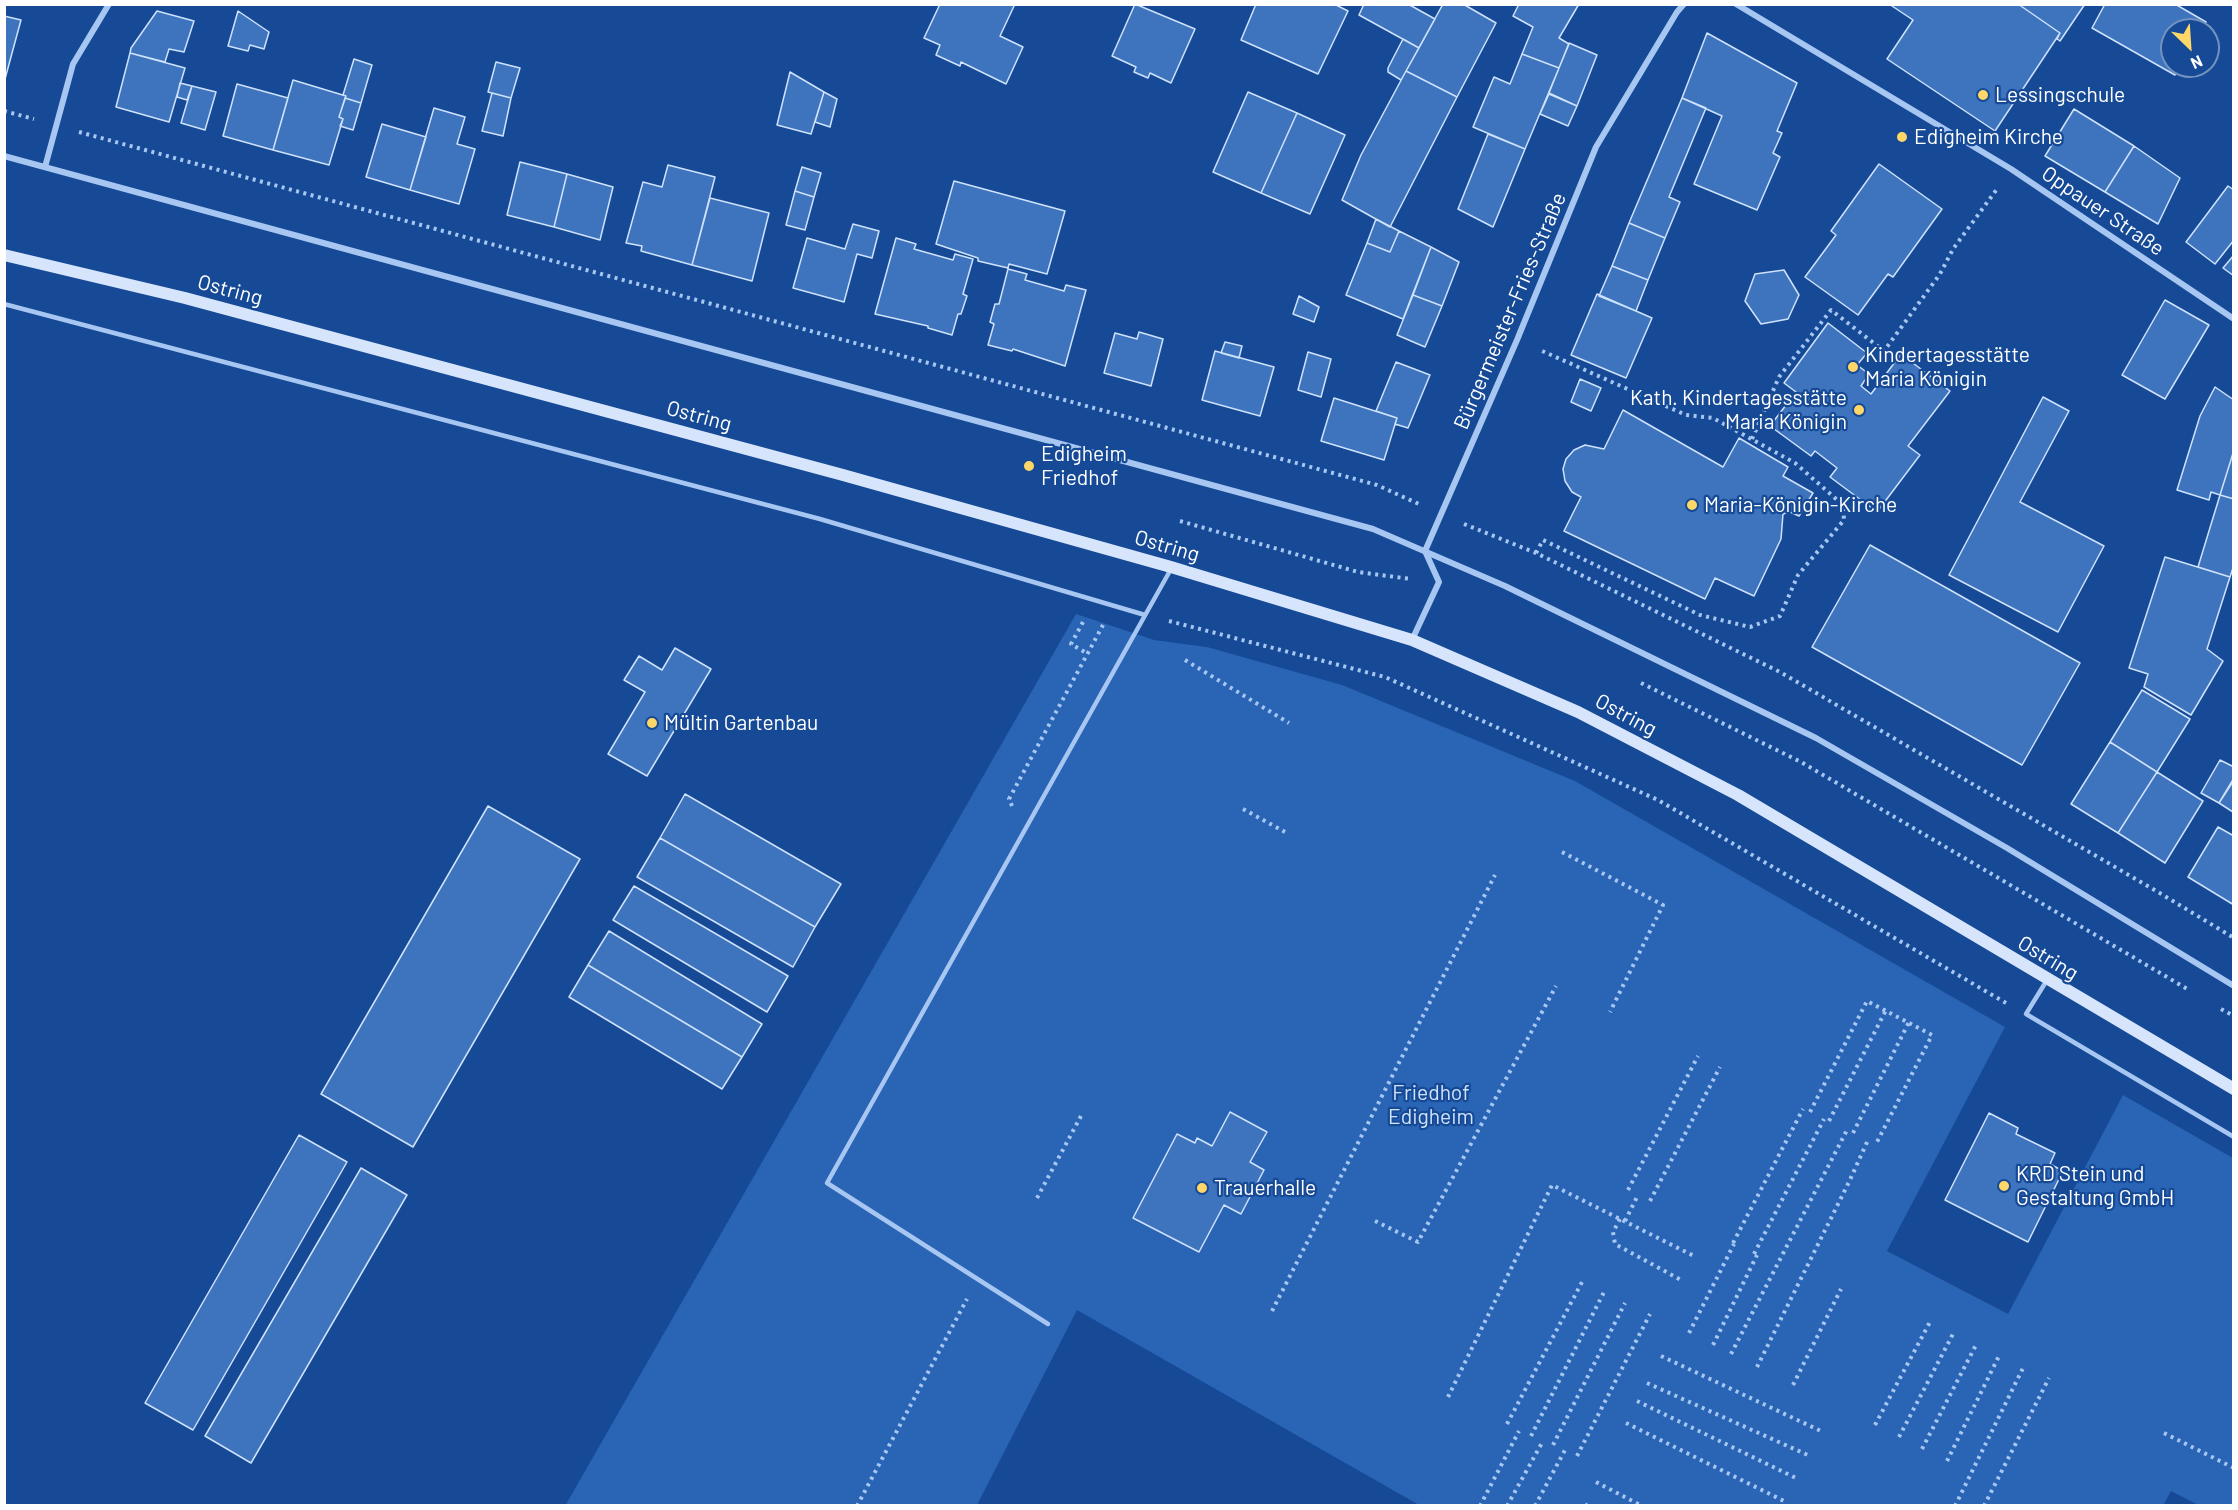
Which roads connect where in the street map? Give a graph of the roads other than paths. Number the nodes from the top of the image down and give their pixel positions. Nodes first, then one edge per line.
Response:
1 (109, 4) edge
2 (1684, 4) edge
3 (1736, 4) edge
4 (4, 156) edge
5 (45, 167) junction
6 (4, 255) edge
7 (4, 304) edge
8 (2234, 319) edge
9 (1425, 550) junction
10 (1171, 567) junction
11 (1145, 615) junction
12 (1412, 640) junction
13 (2047, 980) junction
14 (2234, 986) edge
15 (2234, 1089) edge
16 (2234, 1137) edge
17 (1048, 1324) dead end

1 - 5 street
2 - 9 street, Bürgermeister-Fries-Straße
3 - 8 street, Oppauer Straße
4 - 5 street
5 - 9 street
6 - 10 street, Ostring
7 - 11 lane
9 - 12 street
9 - 14 street
10 - 11 lane
10 - 12 street, Ostring
11 - 17 lane
12 - 13 street, Ostring
13 - 15 street, Ostring
13 - 16 lane

